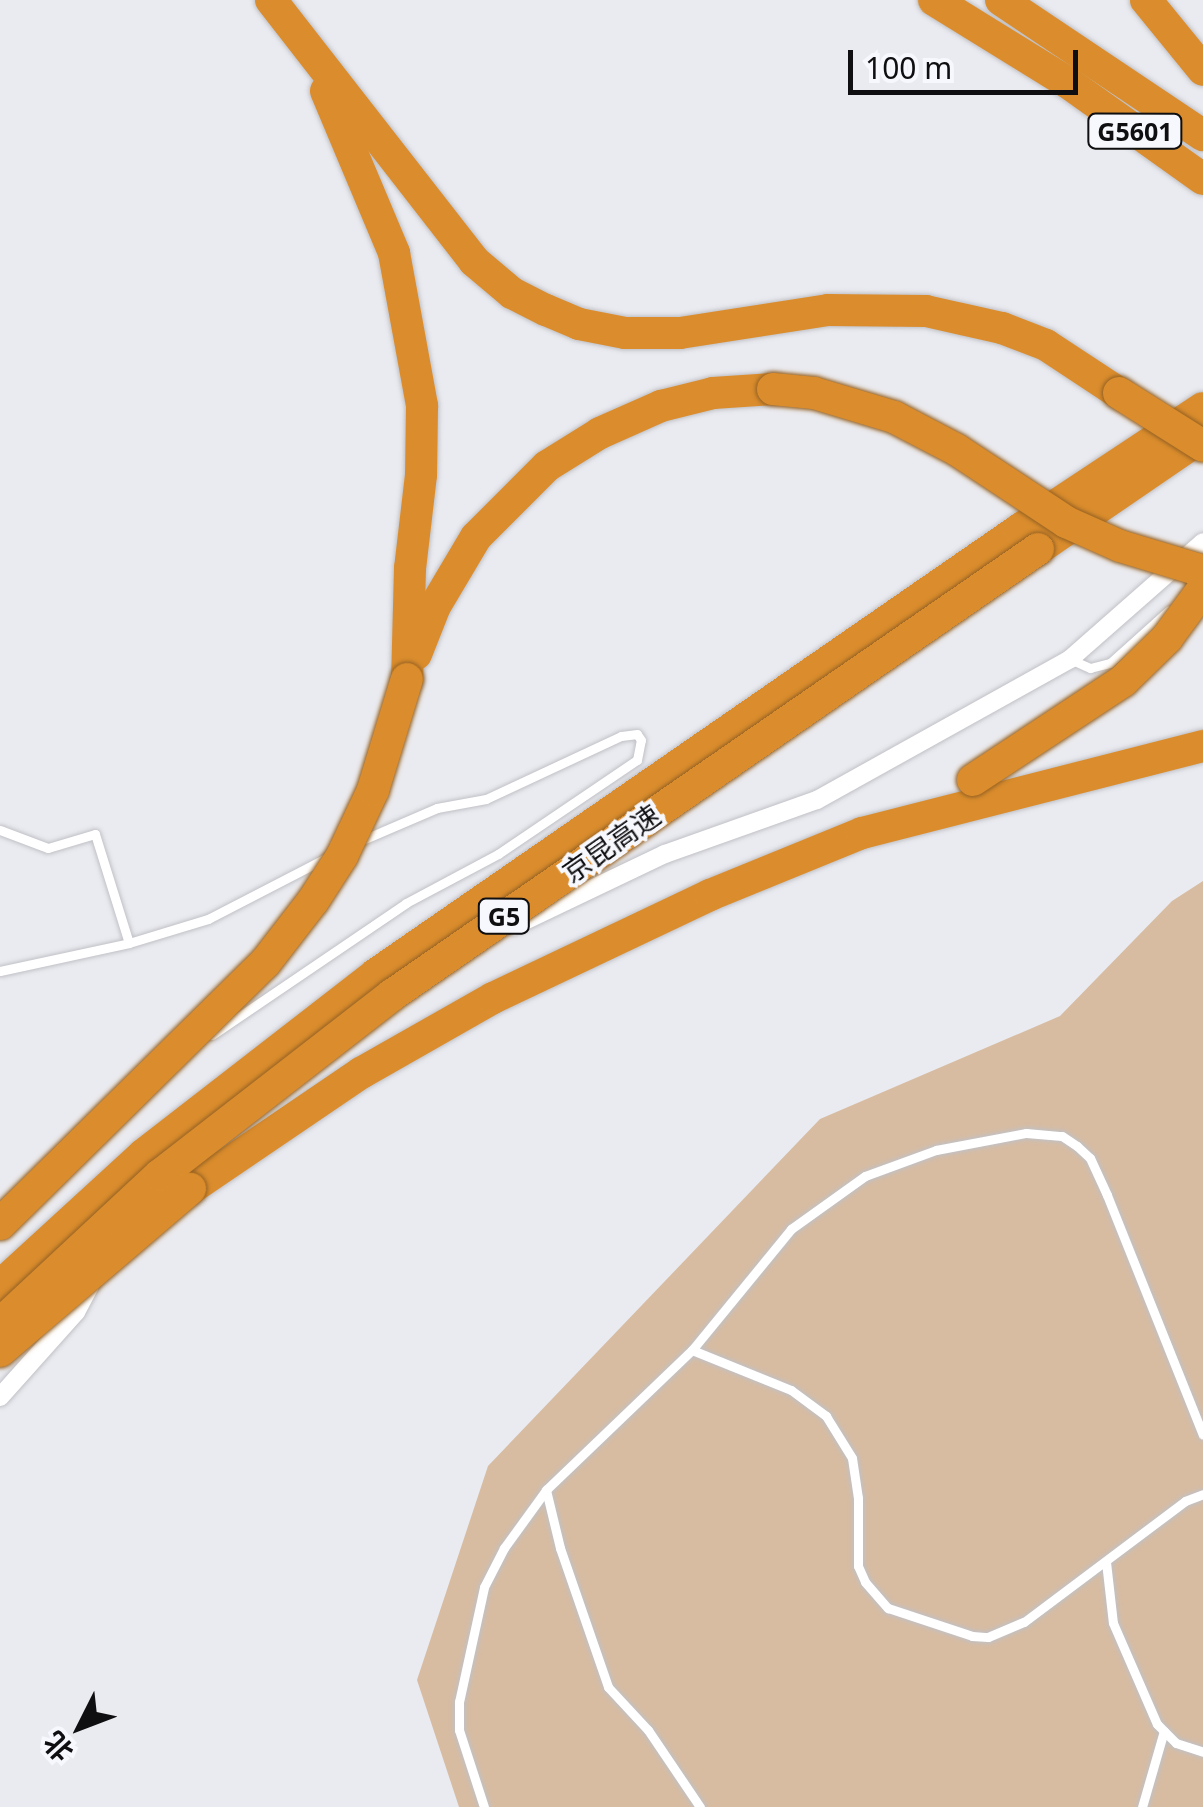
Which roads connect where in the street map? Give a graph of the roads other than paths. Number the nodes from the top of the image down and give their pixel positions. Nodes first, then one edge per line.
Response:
1 (271, 0) edge
2 (934, 0) edge
3 (1000, 0) edge
4 (1146, 0) edge
5 (296, 34) junction
6 (1203, 70) edge
7 (1203, 135) edge
8 (1203, 179) edge
9 (1203, 408) edge
10 (1203, 436) edge
11 (1203, 446) edge
12 (1029, 539) junction
13 (1203, 542) edge
14 (1203, 571) edge
15 (1203, 589) edge
16 (1203, 611) edge
17 (1070, 658) junction
18 (407, 679) junction
19 (1203, 746) edge
20 (0, 830) edge
21 (862, 833) junction
22 (128, 943) junction
23 (0, 971) edge
24 (6, 1226) edge
25 (0, 1286) edge
26 (0, 1324) edge
27 (692, 1350) junction
28 (0, 1351) edge
29 (0, 1398) edge
30 (1203, 1435) edge
31 (546, 1490) junction
32 (1203, 1494) edge
33 (1106, 1562) junction
34 (1164, 1731) junction
35 (1203, 1752) edge
36 (484, 1807) edge
37 (700, 1807) edge
38 (1142, 1807) edge

1 - 5 highway
2 - 8 highway, G5601
3 - 7 highway, G5601
4 - 6 highway
5 - 11 highway, bridge
5 - 18 highway
9 - 12 highway, 京昆高速 / G5
10 - 12 highway, 京昆高速 / G5
12 - 25 highway, 京昆高速 / G5
12 - 26 highway, 京昆高速 / G5, bridge
13 - 17 street
14 - 18 highway, bridge
15 - 21 highway, bridge
16 - 17 lane
17 - 29 street
18 - 24 highway, bridge
19 - 21 highway
20 - 22 lane
21 - 28 highway, bridge
22 - 23 lane
22 - 24 lane
27 - 30 lane
27 - 31 lane
27 - 33 lane
31 - 36 lane
31 - 37 lane
32 - 33 lane
33 - 34 lane
34 - 35 lane
34 - 38 lane

